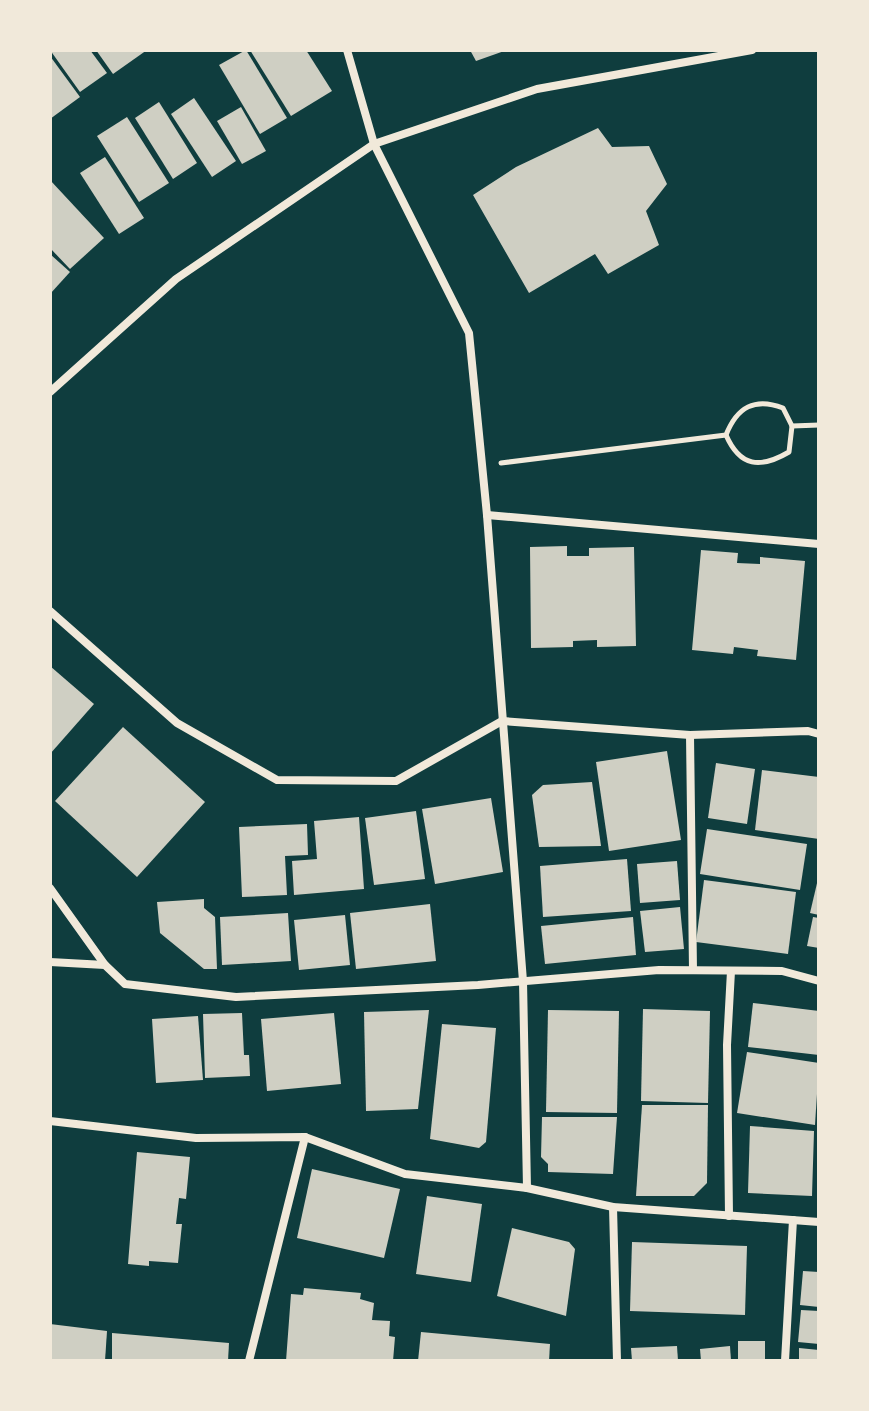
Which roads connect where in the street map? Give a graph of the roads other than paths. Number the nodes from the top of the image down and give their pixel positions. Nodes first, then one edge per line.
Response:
1 (347, 50) edge
2 (752, 50) edge
3 (374, 144) junction
4 (50, 392) edge
5 (487, 515) junction
6 (819, 544) edge
7 (50, 611) edge
8 (502, 721) junction
9 (819, 734) edge
10 (690, 735) junction
11 (50, 888) edge
12 (50, 962) edge
13 (105, 965) junction
14 (693, 970) junction
15 (731, 971) junction
16 (523, 981) junction
17 (819, 981) edge
18 (50, 1121) edge
19 (305, 1137) junction
20 (527, 1188) junction
21 (613, 1207) junction
22 (729, 1216) junction
23 (793, 1220) junction
24 (819, 1222) edge
25 (249, 1361) edge
26 (617, 1361) edge
27 (785, 1361) edge

1 - 3 street
2 - 3 street
3 - 4 street
3 - 5 street
5 - 6 street
5 - 8 street
7 - 8 street
8 - 10 street
8 - 16 street
9 - 10 street
10 - 14 street
11 - 13 street
12 - 13 street
13 - 16 street
14 - 15 street
14 - 16 street
15 - 17 street
15 - 22 street
16 - 20 street
18 - 19 street
19 - 20 street
19 - 25 street
20 - 21 street
21 - 22 street
21 - 26 street
22 - 23 street
23 - 24 street
23 - 27 street

